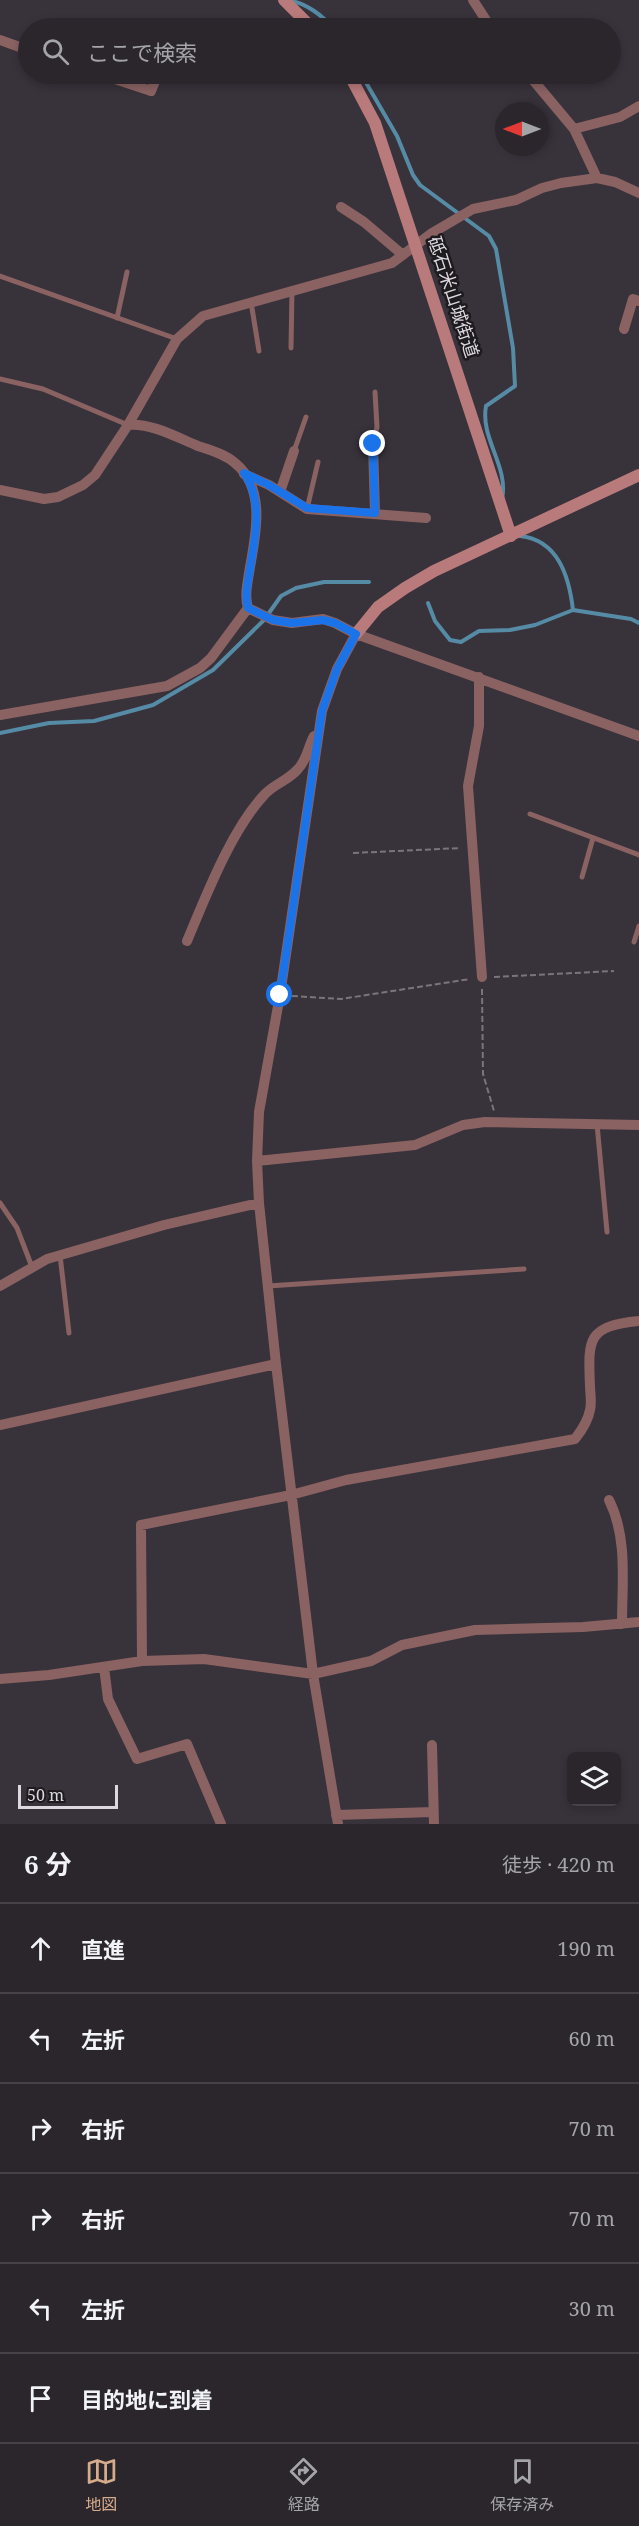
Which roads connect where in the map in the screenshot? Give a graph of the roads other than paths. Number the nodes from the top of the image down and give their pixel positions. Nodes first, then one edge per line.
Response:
1 (284, 0) edge
2 (473, 0) edge
3 (302, 18) edge
4 (485, 18) edge
5 (0, 40) edge
6 (18, 46) edge
7 (130, 84) edge
8 (154, 84) edge
9 (354, 84) edge
10 (536, 84) edge
11 (639, 106) edge
12 (574, 129) junction
13 (597, 178) junction
14 (639, 193) edge
15 (340, 207) dead end
16 (417, 245) junction
17 (403, 255) junction
18 (127, 272) dead end
19 (0, 276) edge
20 (292, 290) junction
21 (251, 301) junction
22 (639, 301) edge
23 (117, 318) junction
24 (624, 329) dead end
25 (177, 339) junction
26 (291, 348) dead end
27 (259, 351) dead end
28 (0, 379) edge
29 (375, 392) dead end
30 (306, 417) dead end
31 (128, 425) junction
32 (373, 444) joint
33 (294, 451) joint
34 (318, 462) dead end
35 (244, 473) junction
36 (639, 475) edge
37 (0, 490) edge
38 (280, 492) junction
39 (307, 508) junction
40 (375, 513) junction
41 (426, 518) dead end
42 (511, 536) junction
43 (248, 608) junction
44 (356, 634) junction
45 (479, 677) junction
46 (0, 714) edge
47 (318, 735) junction
48 (639, 736) edge
49 (530, 814) dead end
50 (593, 838) junction
51 (639, 855) edge
52 (582, 877) dead end
53 (639, 926) edge
54 (187, 941) dead end
55 (634, 942) dead end
56 (482, 977) road end
57 (597, 1124) junction
58 (639, 1125) edge
59 (257, 1161) junction
60 (0, 1203) edge
61 (259, 1203) junction
62 (607, 1232) dead end
63 (60, 1255) junction
64 (32, 1267) junction
65 (524, 1269) dead end
66 (0, 1286) edge
67 (268, 1286) junction
68 (639, 1321) edge
69 (69, 1333) dead end
70 (276, 1364) junction
71 (0, 1425) edge
72 (291, 1495) junction
73 (609, 1500) dead end
74 (639, 1622) edge
75 (622, 1624) junction
76 (142, 1661) junction
77 (104, 1667) junction
78 (313, 1674) junction
79 (0, 1679) edge
80 (432, 1745) dead end
81 (433, 1812) junction
82 (337, 1819) edge
83 (221, 1824) edge
84 (434, 1824) edge

1 - 3 street
2 - 4 street
5 - 6 street
7 - 8 street
9 - 16 street, 砥石米山城街道
10 - 12 street
11 - 12 street
12 - 13 street
13 - 14 street
13 - 16 street
15 - 17 street
16 - 17 street
16 - 42 street, 砥石米山城街道
17 - 20 street
18 - 23 lane
19 - 23 lane
20 - 21 street
20 - 26 lane
21 - 25 street
21 - 27 lane
22 - 24 street
23 - 25 lane
25 - 31 street
28 - 31 lane
29 - 32 lane
30 - 33 lane
31 - 35 street
31 - 37 street
32 - 40 street
33 - 38 street
34 - 39 lane
35 - 38 street
35 - 43 street
36 - 42 street
38 - 39 street
39 - 40 street
40 - 41 street
42 - 44 street
43 - 44 street
43 - 46 street
44 - 45 street
44 - 47 street
45 - 48 street
45 - 56 street
47 - 54 street
47 - 59 street
49 - 50 lane
50 - 51 lane
50 - 52 lane
53 - 55 lane
57 - 58 street
57 - 59 street
57 - 62 lane
59 - 61 street
60 - 64 lane
61 - 63 street
61 - 67 street
63 - 64 street
63 - 69 lane
64 - 66 street
65 - 67 lane
67 - 70 street
68 - 72 street
70 - 71 street
70 - 72 street
72 - 76 street
72 - 78 street
73 - 75 street
74 - 75 street
75 - 78 street
76 - 77 street
76 - 78 street
77 - 79 street
77 - 83 street
78 - 82 street
80 - 81 street
81 - 82 street
81 - 84 street

